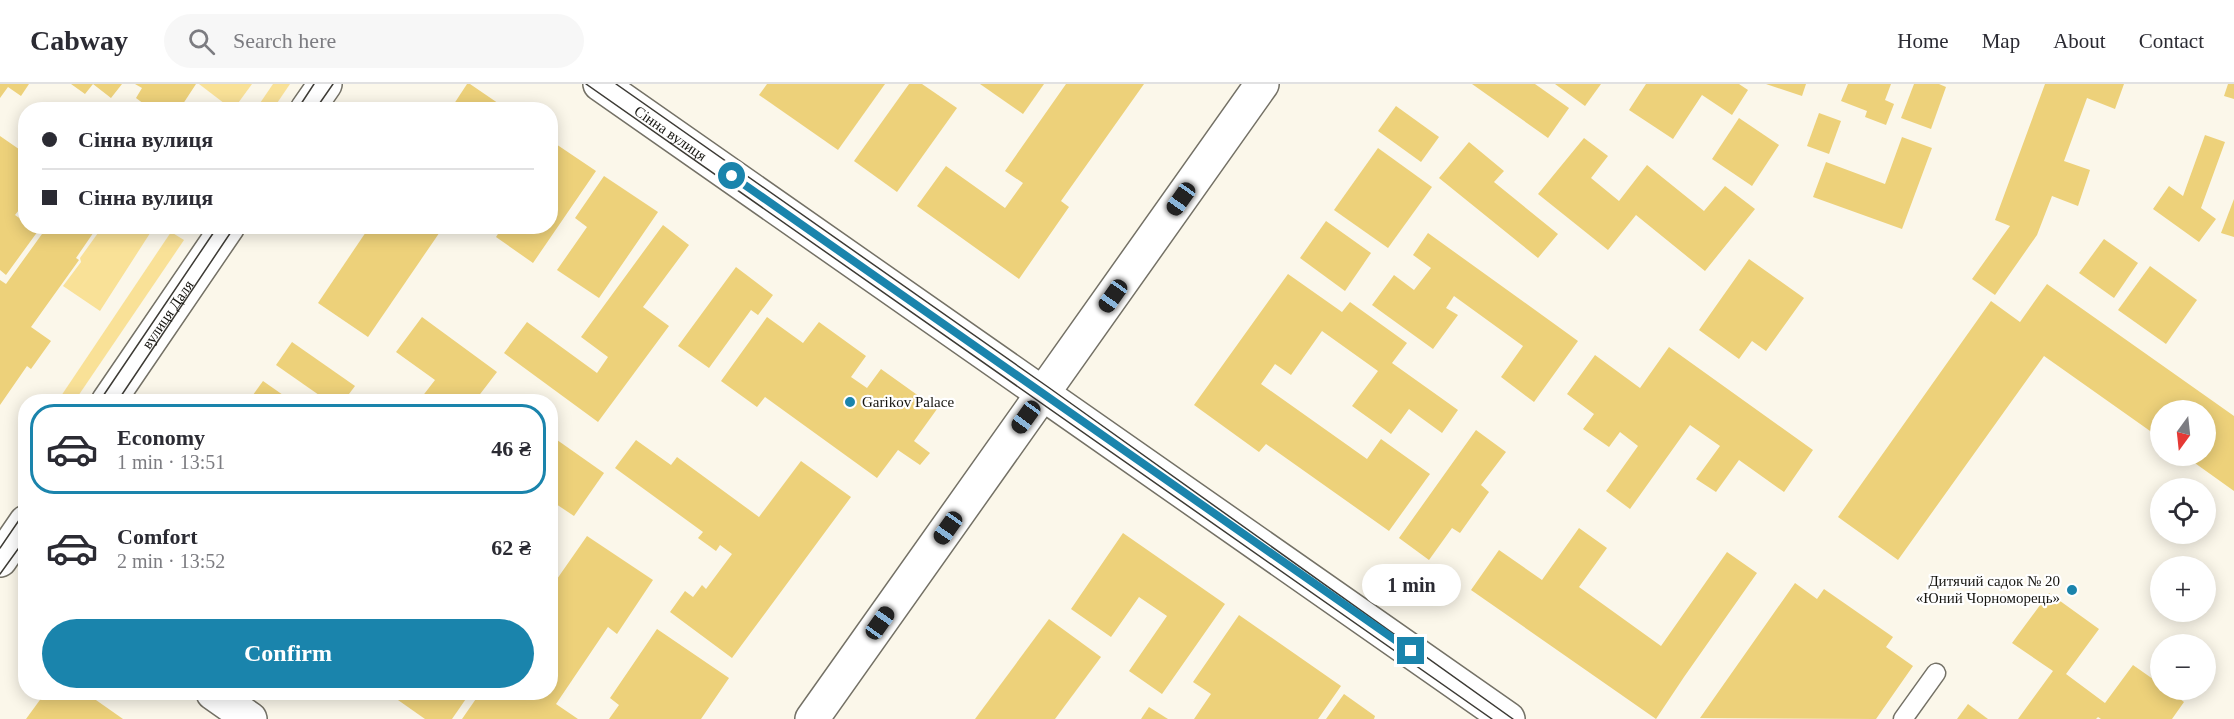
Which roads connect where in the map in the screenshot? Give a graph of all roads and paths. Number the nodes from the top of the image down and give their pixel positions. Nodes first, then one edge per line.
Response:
1 (325, 84) edge
2 (600, 84) edge
3 (1262, 84) edge
4 (313, 102) edge
5 (223, 234) edge
6 (113, 394) edge
7 (1043, 394) junction
8 (1936, 673) dead end
9 (223, 700) edge
10 (250, 719) edge
11 (812, 719) edge
12 (1508, 719) edge
13 (1903, 719) edge

1 - 4 street
2 - 7 street, Сінна вулиця
3 - 7 street
5 - 6 street, вулиця Даля
7 - 11 street
7 - 12 street, Сінна вулиця
8 - 13 lane
9 - 10 street

